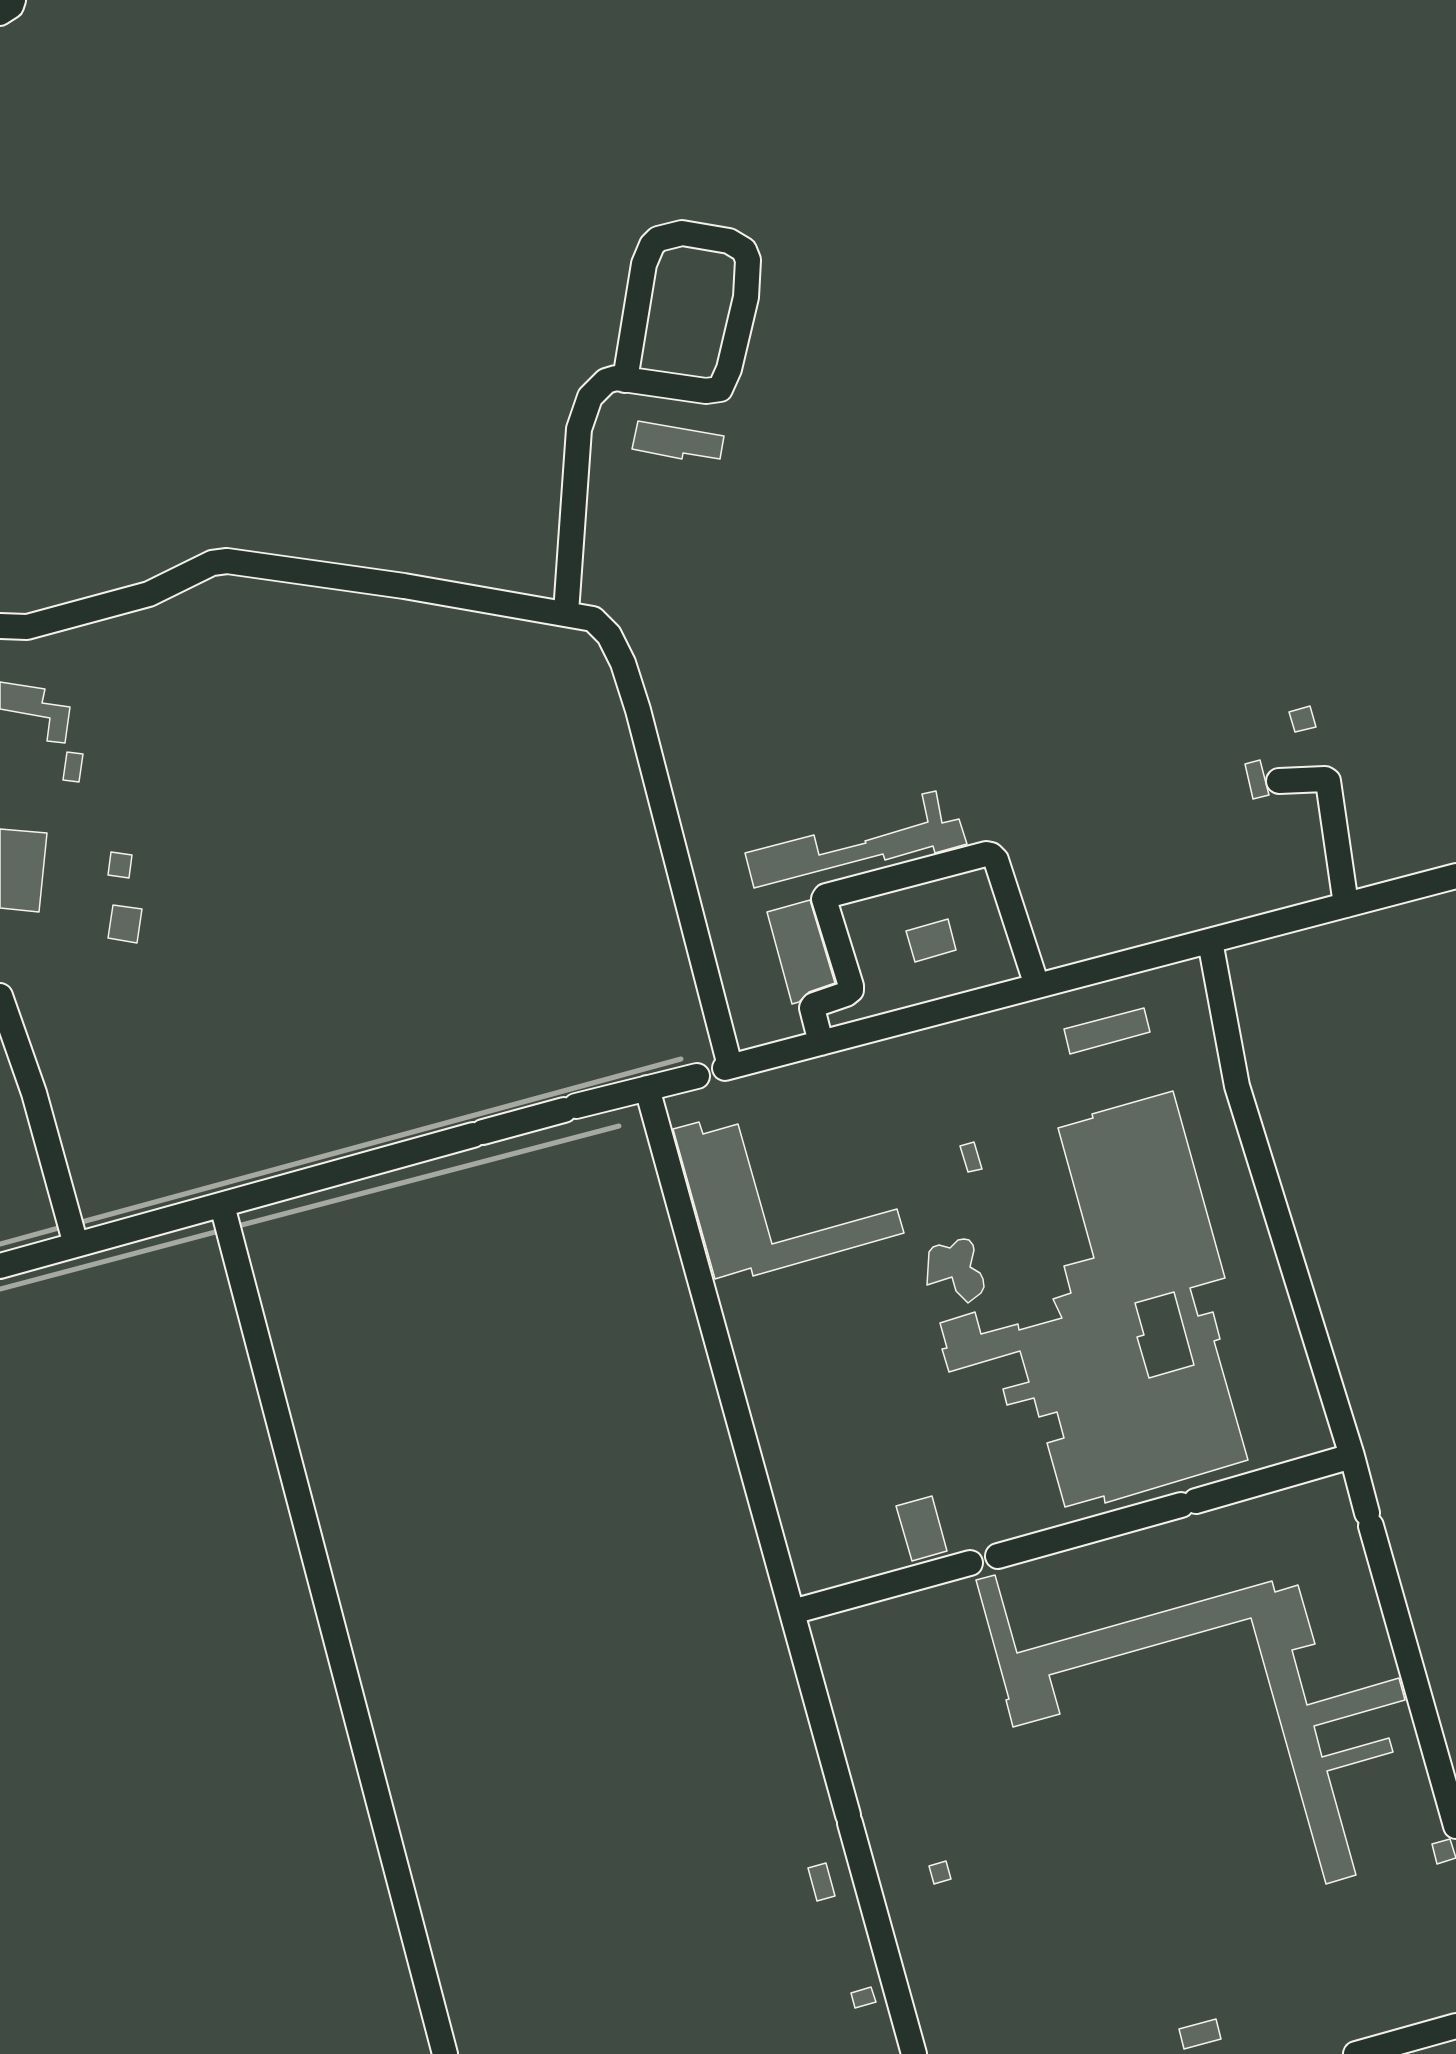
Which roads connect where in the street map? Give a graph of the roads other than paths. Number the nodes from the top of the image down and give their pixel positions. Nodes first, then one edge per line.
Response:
1 (13, 0) edge
2 (0, 13) edge
3 (625, 380) junction
4 (566, 613) junction
5 (0, 627) edge
6 (1279, 781) dead end
7 (1456, 876) edge
8 (1346, 905) junction
9 (1210, 940) junction
10 (1037, 986) junction
11 (0, 996) edge
12 (821, 1043) junction
13 (697, 1076) dead end
14 (647, 1088) junction
15 (222, 1205) junction
16 (76, 1245) junction
17 (0, 1266) edge
18 (1352, 1456) junction
19 (998, 1556) dead end
20 (970, 1563) dead end
21 (792, 1612) junction
22 (1456, 1826) edge
23 (1456, 2026) edge
24 (445, 2054) edge
25 (914, 2054) edge
26 (1356, 2054) edge

1 - 2 lane
3 - 3 lane
3 - 4 lane
4 - 5 lane
4 - 12 lane
6 - 8 lane
7 - 8 lane
8 - 9 lane
9 - 10 lane
9 - 18 lane
10 - 12 lane
10 - 12 lane
11 - 16 lane
13 - 14 lane
14 - 15 lane
14 - 21 lane
15 - 16 lane
15 - 24 lane
16 - 17 lane
18 - 19 lane
18 - 22 lane
20 - 21 lane
21 - 25 lane
23 - 26 lane

